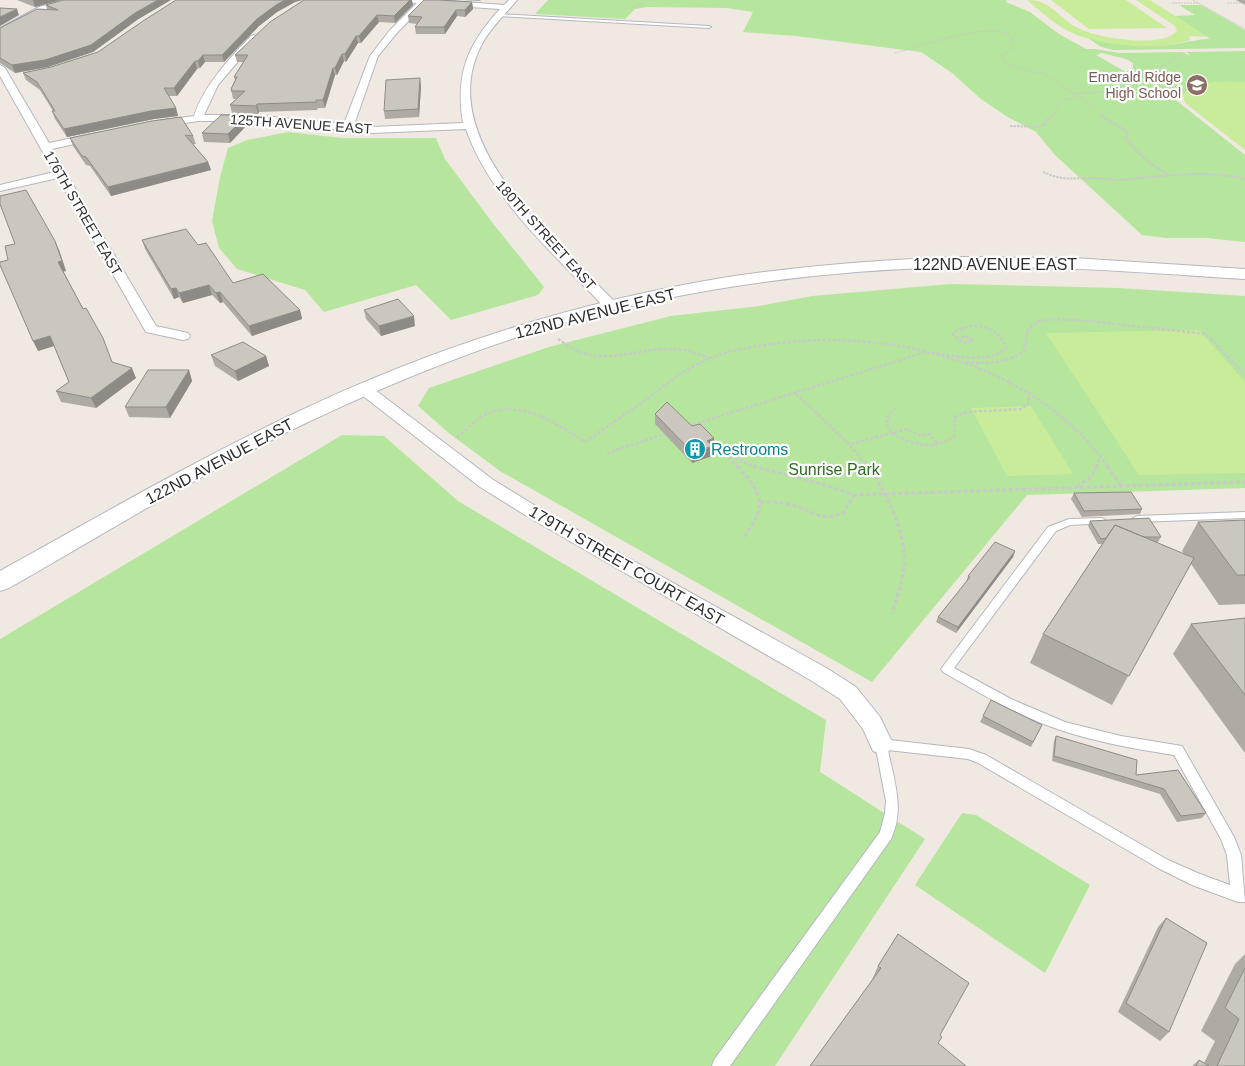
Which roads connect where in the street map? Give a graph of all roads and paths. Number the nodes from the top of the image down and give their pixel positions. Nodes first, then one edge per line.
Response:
1 (77, 0) edge
2 (402, 0) edge
3 (1193, 0) edge
4 (422, 3) junction
5 (1172, 3) dead end
6 (1201, 3) junction
7 (1227, 3) dead end
8 (1241, 3) dead end
9 (506, 7) edge
10 (709, 27) dead end
11 (1245, 29) edge
12 (0, 31) edge
13 (261, 32) edge
14 (1186, 52) dead end
15 (896, 53) dead end
16 (0, 68) edge
17 (1074, 94) junction
18 (198, 118) junction
19 (145, 126) edge
20 (470, 126) junction
21 (1010, 126) dead end
22 (348, 128) junction
23 (108, 134) edge
24 (44, 147) junction
25 (1043, 172) dead end
26 (60, 174) junction
27 (1170, 176) junction
28 (1245, 179) edge
29 (0, 188) edge
30 (1245, 274) edge
31 (611, 306) junction
32 (183, 336) dead end
33 (558, 339) dead end
34 (962, 341) dead end
35 (924, 353) junction
36 (709, 358) junction
37 (955, 362) junction
38 (1245, 375) edge
39 (364, 390) junction
40 (796, 393) junction
41 (1029, 394) junction
42 (896, 408) dead end
43 (700, 422) junction
44 (681, 428) edge
45 (672, 432) edge
46 (892, 432) junction
47 (456, 437) dead end
48 (850, 444) junction
49 (716, 445) junction
50 (939, 445) junction
51 (607, 453) dead end
52 (1101, 456) junction
53 (1245, 482) edge
54 (1121, 486) junction
55 (1077, 487) junction
56 (886, 494) junction
57 (854, 495) junction
58 (760, 502) junction
59 (1245, 515) edge
60 (743, 538) dead end
61 (0, 582) edge
62 (892, 613) dead end
63 (881, 744) junction
64 (1242, 896) edge
65 (720, 1066) edge

1 - 12 street
2 - 4 street
3 - 6 path
4 - 9 street
4 - 22 street
5 - 6 path
6 - 11 path
7 - 8 path
9 - 10 lane
9 - 20 street, 180TH STREET EAST
13 - 18 street
14 - 17 path
15 - 17 path
16 - 24 street, 176TH STREET EAST
17 - 21 path
17 - 27 path
18 - 19 street, 125TH AVENUE EAST
18 - 22 street, 125TH AVENUE EAST
20 - 22 street, 125TH AVENUE EAST
20 - 31 street, 180TH STREET EAST
23 - 24 street
24 - 26 street, 176TH STREET EAST
25 - 27 path
26 - 29 street
26 - 32 street, 176TH STREET EAST
27 - 28 path
30 - 31 street, 122ND AVENUE EAST
31 - 39 street, 122ND AVENUE EAST
33 - 36 path
34 - 35 path
35 - 36 path
35 - 37 path
35 - 40 path
36 - 47 path
37 - 38 path
37 - 41 path
39 - 61 street, 122ND AVENUE EAST
39 - 63 street, 179TH STREET COURT EAST
40 - 43 path
40 - 48 path
41 - 50 path
41 - 52 path
42 - 46 path
43 - 44 path
43 - 49 path
45 - 51 path
46 - 48 path
46 - 50 path
46 - 50 path
48 - 56 path
49 - 57 path
49 - 58 path
52 - 54 path
52 - 55 path
53 - 54 path
54 - 55 path
55 - 56 path
56 - 57 path
56 - 62 path
57 - 58 path
58 - 60 path
59 - 64 lane
63 - 64 lane
63 - 65 lane

